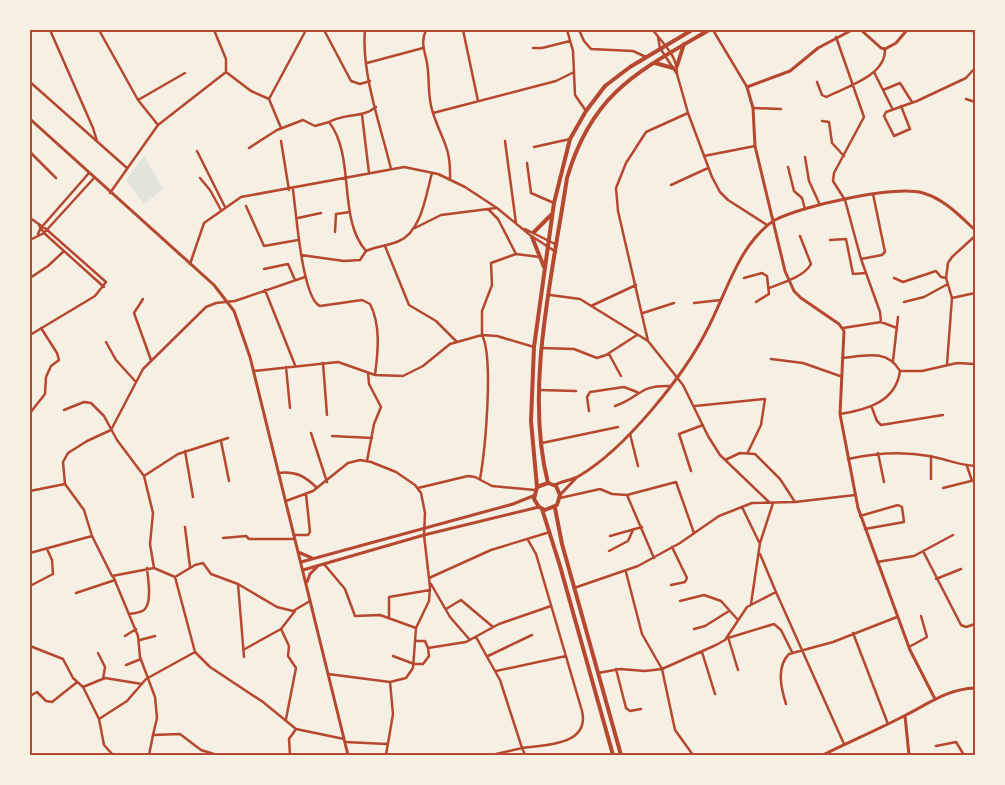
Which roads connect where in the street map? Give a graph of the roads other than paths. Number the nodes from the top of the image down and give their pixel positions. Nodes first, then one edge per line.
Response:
1 (50, 30) edge
2 (99, 30) edge
3 (214, 30) edge
4 (306, 30) edge
5 (324, 30) edge
6 (365, 30) edge
7 (426, 30) edge
8 (462, 30) edge
9 (567, 30) edge
10 (579, 30) edge
11 (653, 30) edge
12 (692, 30) edge
13 (711, 30) edge
14 (852, 30) edge
15 (861, 30) edge
16 (907, 30) edge
17 (972, 30) edge
18 (975, 33) edge
19 (658, 37) junction
20 (836, 37) junction
21 (570, 41) junction
22 (684, 44) junction
23 (666, 45) junction
24 (423, 48) junction
25 (533, 48) dead end
26 (660, 48) junction
27 (885, 50) junction
28 (670, 52) junction
29 (665, 56) junction
30 (646, 57) junction
31 (652, 63) junction
32 (367, 64) junction
33 (675, 67) junction
34 (975, 68) edge
35 (226, 72) junction
36 (574, 72) junction
37 (874, 72) junction
38 (186, 73) dead end
39 (370, 81) junction
40 (30, 82) edge
41 (818, 82) dead end
42 (854, 84) junction
43 (748, 87) junction
44 (883, 90) junction
45 (269, 99) junction
46 (966, 99) dead end
47 (138, 100) junction
48 (478, 101) junction
49 (912, 102) junction
50 (975, 102) edge
51 (901, 106) junction
52 (376, 107) junction
53 (753, 108) junction
54 (892, 108) junction
55 (781, 109) dead end
56 (586, 111) junction
57 (432, 113) junction
58 (688, 113) junction
59 (362, 115) junction
60 (30, 119) edge
61 (822, 121) dead end
62 (329, 122) junction
63 (158, 125) junction
64 (281, 128) junction
65 (570, 139) junction
66 (281, 141) dead end
67 (505, 141) dead end
68 (97, 142) junction
69 (755, 146) junction
70 (534, 147) dead end
71 (249, 148) dead end
72 (197, 151) dead end
73 (30, 152) edge
74 (704, 156) junction
75 (844, 156) junction
76 (805, 157) dead end
77 (527, 163) dead end
78 (788, 167) dead end
79 (127, 168) junction
80 (708, 168) junction
81 (391, 169) junction
82 (89, 173) junction
83 (369, 173) junction
84 (432, 173) junction
85 (56, 178) dead end
86 (94, 178) junction
87 (200, 178) dead end
88 (347, 179) junction
89 (450, 179) junction
90 (671, 185) dead end
91 (291, 189) junction
92 (110, 193) junction
93 (873, 194) junction
94 (845, 200) junction
95 (554, 203) junction
96 (246, 206) dead end
97 (821, 206) junction
98 (225, 207) junction
99 (497, 208) junction
100 (487, 209) junction
101 (221, 210) junction
102 (806, 210) junction
103 (351, 212) junction
104 (553, 212) junction
105 (321, 213) dead end
106 (30, 218) edge
107 (298, 218) junction
108 (773, 221) junction
109 (516, 223) junction
110 (767, 226) junction
111 (41, 227) junction
112 (414, 228) junction
113 (47, 230) junction
114 (975, 230) edge
115 (335, 232) dead end
116 (44, 233) junction
117 (38, 234) junction
118 (533, 235) junction
119 (800, 236) dead end
120 (975, 236) edge
121 (30, 240) edge
122 (298, 240) junction
123 (830, 240) dead end
124 (548, 241) junction
125 (557, 245) junction
126 (385, 246) junction
127 (548, 247) junction
128 (64, 251) junction
129 (366, 251) junction
130 (556, 252) junction
131 (516, 254) junction
132 (301, 255) junction
133 (540, 257) junction
134 (861, 259) junction
135 (190, 264) junction
136 (544, 268) junction
137 (264, 269) dead end
138 (866, 273) junction
139 (306, 277) junction
140 (30, 278) edge
141 (744, 278) dead end
142 (894, 278) dead end
143 (946, 278) junction
144 (295, 280) junction
145 (789, 281) junction
146 (947, 284) junction
147 (636, 285) junction
148 (104, 287) junction
149 (769, 288) junction
150 (266, 290) junction
151 (975, 293) edge
152 (550, 295) junction
153 (952, 298) junction
154 (143, 299) dead end
155 (722, 300) junction
156 (229, 302) junction
157 (756, 302) dead end
158 (904, 302) dead end
159 (674, 303) dead end
160 (694, 303) dead end
161 (591, 306) junction
162 (643, 313) junction
163 (898, 317) dead end
164 (881, 322) junction
165 (41, 328) junction
166 (843, 328) junction
167 (898, 328) junction
168 (30, 335) edge
169 (482, 335) junction
170 (636, 335) junction
171 (456, 341) junction
172 (648, 341) junction
173 (106, 342) dead end
174 (534, 347) junction
175 (542, 348) junction
176 (609, 354) junction
177 (842, 358) junction
178 (771, 359) dead end
179 (151, 360) junction
180 (893, 361) junction
181 (323, 363) junction
182 (946, 364) junction
183 (975, 364) edge
184 (295, 365) junction
185 (286, 367) junction
186 (254, 371) junction
187 (900, 371) junction
188 (368, 373) junction
189 (375, 374) junction
190 (621, 376) dead end
191 (840, 376) junction
192 (678, 377) junction
193 (135, 381) junction
194 (670, 386) junction
195 (539, 390) junction
196 (576, 391) dead end
197 (637, 392) junction
198 (615, 406) dead end
199 (695, 406) junction
200 (290, 408) dead end
201 (872, 408) junction
202 (64, 410) dead end
203 (589, 411) dead end
204 (30, 413) edge
205 (840, 414) junction
206 (327, 415) dead end
207 (944, 415) dead end
208 (703, 425) junction
209 (618, 427) dead end
210 (111, 430) junction
211 (630, 432) junction
212 (311, 433) dead end
213 (332, 436) dead end
214 (228, 438) dead end
215 (372, 438) junction
216 (221, 441) junction
217 (540, 443) junction
218 (185, 451) junction
219 (748, 452) junction
220 (878, 453) junction
221 (931, 456) junction
222 (848, 458) junction
223 (725, 460) junction
224 (366, 461) junction
225 (638, 466) dead end
226 (967, 466) junction
227 (975, 466) edge
228 (691, 471) dead end
229 (278, 473) junction
230 (144, 476) junction
231 (578, 477) junction
232 (480, 479) junction
233 (931, 479) dead end
234 (229, 481) dead end
235 (974, 481) edge
236 (327, 482) junction
237 (884, 482) dead end
238 (548, 483) junction
239 (65, 484) junction
240 (554, 485) junction
241 (317, 488) junction
242 (418, 488) junction
243 (536, 488) junction
244 (944, 488) dead end
245 (30, 490) edge
246 (306, 494) junction
247 (627, 495) junction
248 (855, 495) junction
249 (533, 496) junction
250 (193, 497) dead end
251 (560, 497) junction
252 (285, 501) junction
253 (795, 502) junction
254 (771, 503) junction
255 (540, 508) junction
256 (555, 508) junction
257 (742, 508) junction
258 (860, 516) junction
259 (185, 526) dead end
260 (642, 527) junction
261 (424, 528) junction
262 (865, 529) junction
263 (633, 530) junction
264 (550, 532) junction
265 (694, 533) junction
266 (424, 535) junction
267 (953, 535) dead end
268 (92, 536) junction
269 (610, 536) dead end
270 (294, 537) junction
271 (223, 538) dead end
272 (528, 540) junction
273 (760, 543) junction
274 (672, 547) junction
275 (47, 549) junction
276 (609, 551) dead end
277 (923, 551) junction
278 (30, 552) edge
279 (298, 552) junction
280 (759, 553) junction
281 (318, 558) junction
282 (654, 558) junction
283 (301, 562) junction
284 (877, 562) junction
285 (324, 564) junction
286 (319, 566) junction
287 (147, 568) junction
288 (154, 568) junction
289 (190, 568) junction
290 (961, 569) dead end
291 (303, 570) junction
292 (626, 572) junction
293 (112, 576) junction
294 (175, 577) junction
295 (115, 579) junction
296 (429, 580) junction
297 (936, 580) junction
298 (238, 584) junction
299 (306, 585) junction
300 (671, 585) dead end
301 (30, 586) edge
302 (574, 588) junction
303 (430, 590) junction
304 (776, 592) junction
305 (76, 593) dead end
306 (680, 600) dead end
307 (310, 601) junction
308 (751, 604) junction
309 (552, 606) junction
310 (446, 608) junction
311 (296, 609) junction
312 (729, 611) junction
313 (129, 614) junction
314 (921, 616) dead end
315 (897, 617) junction
316 (388, 618) junction
317 (738, 620) junction
318 (975, 624) edge
319 (493, 627) junction
320 (416, 628) junction
321 (136, 629) junction
322 (281, 629) junction
323 (694, 629) dead end
324 (853, 633) junction
325 (532, 635) dead end
326 (125, 636) dead end
327 (155, 636) dead end
328 (476, 637) junction
329 (727, 638) junction
330 (140, 640) junction
331 (470, 640) junction
332 (415, 641) junction
333 (30, 646) edge
334 (909, 647) junction
335 (428, 648) junction
336 (243, 650) junction
337 (802, 650) junction
338 (195, 652) junction
339 (702, 652) junction
340 (792, 652) junction
341 (98, 653) dead end
342 (393, 656) dead end
343 (488, 656) junction
344 (566, 656) junction
345 (244, 657) dead end
346 (140, 659) junction
347 (414, 664) junction
348 (126, 665) dead end
349 (662, 669) junction
350 (616, 670) junction
351 (738, 670) dead end
352 (496, 671) junction
353 (598, 673) junction
354 (328, 674) junction
355 (146, 678) junction
356 (103, 679) junction
357 (76, 682) junction
358 (390, 682) junction
359 (142, 684) junction
360 (83, 687) junction
361 (975, 688) edge
362 (715, 694) dead end
363 (30, 696) edge
364 (935, 699) junction
365 (786, 704) dead end
366 (641, 709) dead end
367 (905, 716) junction
368 (99, 719) junction
369 (286, 719) junction
370 (888, 724) junction
371 (296, 730) junction
372 (153, 735) junction
373 (344, 741) junction
374 (387, 744) junction
375 (844, 744) junction
376 (936, 746) dead end
377 (522, 748) junction
378 (205, 753) edge
379 (112, 755) edge
380 (149, 755) edge
381 (217, 755) edge
382 (290, 755) edge
383 (348, 755) edge
384 (386, 755) edge
385 (492, 755) edge
386 (525, 755) edge
387 (613, 755) edge
388 (621, 755) edge
389 (693, 755) edge
390 (823, 755) edge
391 (909, 755) edge
392 (964, 755) edge

1 - 68 street
2 - 47 street
3 - 35 street
4 - 45 street
5 - 39 street
6 - 32 street
7 - 24 street
8 - 48 street
9 - 21 street
10 - 30 street
11 - 19 street
12 - 23 main road
13 - 22 main road
13 - 43 street
14 - 20 street
15 - 27 street
16 - 27 street
17 - 18 street
19 - 23 street
19 - 26 street
20 - 42 street
20 - 43 street
21 - 25 street
21 - 36 street
22 - 28 main road
22 - 33 main road
23 - 26 main road
23 - 28 street
24 - 32 street
24 - 57 street
26 - 29 street
26 - 30 main road
27 - 37 street
28 - 29 main road
28 - 33 street
29 - 31 main road
29 - 33 street
30 - 56 main road
31 - 33 main road
31 - 125 main road
32 - 39 street
33 - 58 street
34 - 49 street
35 - 45 street
35 - 63 street
36 - 48 street
36 - 56 street
37 - 42 street
37 - 44 street
38 - 47 street
39 - 52 street
40 - 68 street
41 - 42 street
42 - 75 street
43 - 53 street
44 - 49 street
44 - 54 street
45 - 64 street
46 - 50 street
47 - 63 street
48 - 57 street
49 - 51 street
51 - 54 street
51 - 54 street
52 - 59 street
52 - 81 street
53 - 55 street
53 - 69 street
56 - 65 main road
57 - 89 street
58 - 74 street
58 - 147 street
59 - 62 street
59 - 83 street
60 - 82 street
61 - 75 street
62 - 64 street
62 - 88 street
63 - 79 street
64 - 71 street
65 - 70 street
65 - 95 main road
66 - 91 street
67 - 109 street
68 - 79 street
69 - 74 street
69 - 108 street
72 - 98 street
73 - 85 street
74 - 80 street
75 - 94 street
76 - 97 street
77 - 95 street
78 - 102 street
79 - 92 street
80 - 90 street
80 - 110 street
81 - 83 street
81 - 84 street
82 - 86 street
82 - 111 street
83 - 88 street
84 - 89 street
84 - 112 street
86 - 92 street
86 - 113 street
87 - 101 street
88 - 91 street
88 - 103 street
89 - 99 street
91 - 98 street
91 - 107 street
92 - 135 street
93 - 94 street
93 - 114 street
93 - 134 street
94 - 97 street
94 - 134 street
95 - 104 main road
96 - 122 street
97 - 102 street
98 - 101 street
99 - 100 street
99 - 109 street
100 - 112 street
100 - 131 street
101 - 135 street
102 - 108 street
103 - 115 street
103 - 129 street
104 - 118 main road
104 - 124 main road
105 - 107 street
106 - 111 street
107 - 122 street
108 - 110 street
108 - 145 street
109 - 118 street
110 - 155 street
111 - 113 street
111 - 116 street
111 - 117 street
112 - 126 street
113 - 116 street
113 - 148 street
116 - 117 street
116 - 128 street
117 - 121 street
118 - 124 street
118 - 127 street
118 - 133 main road
119 - 145 street
120 - 143 street
122 - 132 street
123 - 138 street
124 - 125 street
124 - 127 main road
125 - 130 main road
126 - 129 street
126 - 171 street
127 - 130 street
127 - 136 main road
128 - 140 street
128 - 148 street
129 - 132 street
130 - 152 main road
131 - 133 street
131 - 169 street
132 - 139 street
133 - 136 main road
134 - 138 street
135 - 156 street
136 - 174 main road
137 - 144 street
138 - 164 street
139 - 144 street
139 - 189 street
141 - 149 street
142 - 143 street
143 - 146 street
144 - 150 street
145 - 149 street
145 - 166 street
146 - 153 street
146 - 158 street
147 - 161 street
147 - 162 street
148 - 165 street
149 - 157 street
150 - 156 street
150 - 184 street
151 - 153 street
152 - 161 street
152 - 175 main road
153 - 182 street
154 - 179 street
155 - 160 street
155 - 192 street
156 - 179 street
156 - 186 street
159 - 162 street
161 - 170 street
162 - 172 street
163 - 167 street
164 - 166 street
164 - 167 street
165 - 168 street
165 - 204 street
166 - 177 street
167 - 180 street
169 - 171 street
169 - 174 street
169 - 232 street
170 - 172 street
170 - 176 street
171 - 189 street
172 - 192 street
173 - 193 street
174 - 243 main road
175 - 176 street
175 - 195 main road
176 - 190 street
177 - 180 street
177 - 191 street
178 - 191 street
179 - 193 street
180 - 187 street
181 - 184 street
181 - 188 street
181 - 206 street
182 - 183 street
182 - 187 street
184 - 185 street
185 - 186 street
185 - 200 street
186 - 229 street
187 - 201 street
188 - 189 street
188 - 215 street
191 - 205 street
192 - 194 street
192 - 199 street
193 - 210 street
194 - 197 street
194 - 211 street
195 - 196 street
195 - 217 main road
197 - 198 street
197 - 203 street
199 - 208 street
199 - 219 street
201 - 205 street
201 - 207 street
202 - 210 street
205 - 222 street
208 - 223 street
208 - 228 street
209 - 217 street
210 - 230 street
210 - 239 street
211 - 225 street
211 - 231 street
212 - 236 street
213 - 215 street
214 - 216 street
215 - 224 street
216 - 218 street
216 - 234 street
217 - 238 main road
218 - 230 street
218 - 250 street
219 - 223 street
219 - 253 street
220 - 221 street
220 - 222 street
220 - 237 street
221 - 226 street
221 - 233 street
222 - 248 street
223 - 254 street
224 - 236 street
224 - 242 street
226 - 227 street
226 - 235 street
229 - 241 street
229 - 252 street
230 - 288 street
231 - 240 street
231 - 251 street
232 - 242 street
232 - 243 street
235 - 244 street
236 - 241 street
238 - 240 main road
238 - 243 main road
239 - 245 street
239 - 268 street
240 - 251 main road
241 - 246 street
242 - 261 street
243 - 249 main road
246 - 252 street
246 - 270 street
247 - 251 street
247 - 260 street
247 - 265 street
248 - 253 street
248 - 258 street
249 - 255 main road
249 - 261 street
251 - 256 main road
252 - 270 street
253 - 254 street
254 - 257 street
254 - 273 street
255 - 256 main road
255 - 264 main road
255 - 266 street
256 - 302 main road
257 - 265 street
257 - 273 street
258 - 262 street
258 - 262 street
259 - 289 street
260 - 263 street
260 - 282 street
261 - 266 street
261 - 281 street
262 - 284 street
263 - 269 street
263 - 276 street
264 - 272 street
264 - 387 main road
265 - 274 street
266 - 285 street
266 - 296 street
267 - 277 street
268 - 275 street
268 - 293 street
270 - 271 street
270 - 279 street
272 - 296 street
272 - 309 street
273 - 280 street
274 - 282 street
274 - 300 street
275 - 278 street
275 - 301 street
277 - 284 street
277 - 297 street
279 - 281 street
279 - 283 street
280 - 304 street
280 - 308 street
281 - 283 street
282 - 292 street
283 - 291 street
284 - 315 street
285 - 286 street
285 - 316 street
286 - 291 street
286 - 299 street
287 - 288 street
287 - 293 street
287 - 313 street
288 - 294 street
289 - 294 street
289 - 298 street
290 - 297 street
291 - 299 street
292 - 302 street
292 - 349 street
293 - 295 street
294 - 338 street
295 - 305 street
295 - 313 street
296 - 303 street
296 - 310 street
297 - 318 street
298 - 311 street
298 - 336 street
299 - 307 street
302 - 353 main road
303 - 316 street
303 - 320 street
304 - 308 street
304 - 337 street
306 - 312 street
307 - 311 street
307 - 354 street
308 - 317 street
309 - 319 street
309 - 344 street
310 - 319 street
310 - 331 street
311 - 322 street
312 - 317 street
312 - 323 street
313 - 321 street
314 - 334 street
315 - 324 street
315 - 334 street
316 - 320 street
317 - 329 street
319 - 328 street
320 - 332 street
321 - 326 street
321 - 330 street
322 - 336 street
322 - 369 street
324 - 337 street
324 - 370 street
325 - 343 street
327 - 330 street
328 - 331 street
328 - 343 street
329 - 339 street
329 - 340 street
329 - 351 street
330 - 346 street
331 - 335 street
332 - 335 street
332 - 347 street
333 - 357 street
334 - 364 street
335 - 347 street
336 - 345 street
337 - 340 street
337 - 375 street
338 - 355 street
338 - 369 street
339 - 349 street
339 - 362 street
340 - 365 street
341 - 356 street
342 - 347 street
343 - 352 street
344 - 352 street
344 - 377 street
346 - 348 street
346 - 355 street
347 - 358 street
349 - 350 street
349 - 389 street
350 - 353 street
350 - 366 street
352 - 377 street
353 - 388 main road
354 - 358 street
354 - 373 street
355 - 359 street
355 - 372 street
356 - 359 street
356 - 360 street
357 - 360 street
357 - 363 street
358 - 374 street
359 - 368 street
360 - 368 street
361 - 364 street
364 - 367 street
367 - 370 street
367 - 391 street
368 - 379 street
369 - 371 street
370 - 375 street
371 - 373 street
371 - 382 street
372 - 378 street
372 - 380 street
373 - 374 street
373 - 383 street
374 - 384 street
375 - 390 street
376 - 392 street
377 - 385 street
377 - 386 street
378 - 381 street

